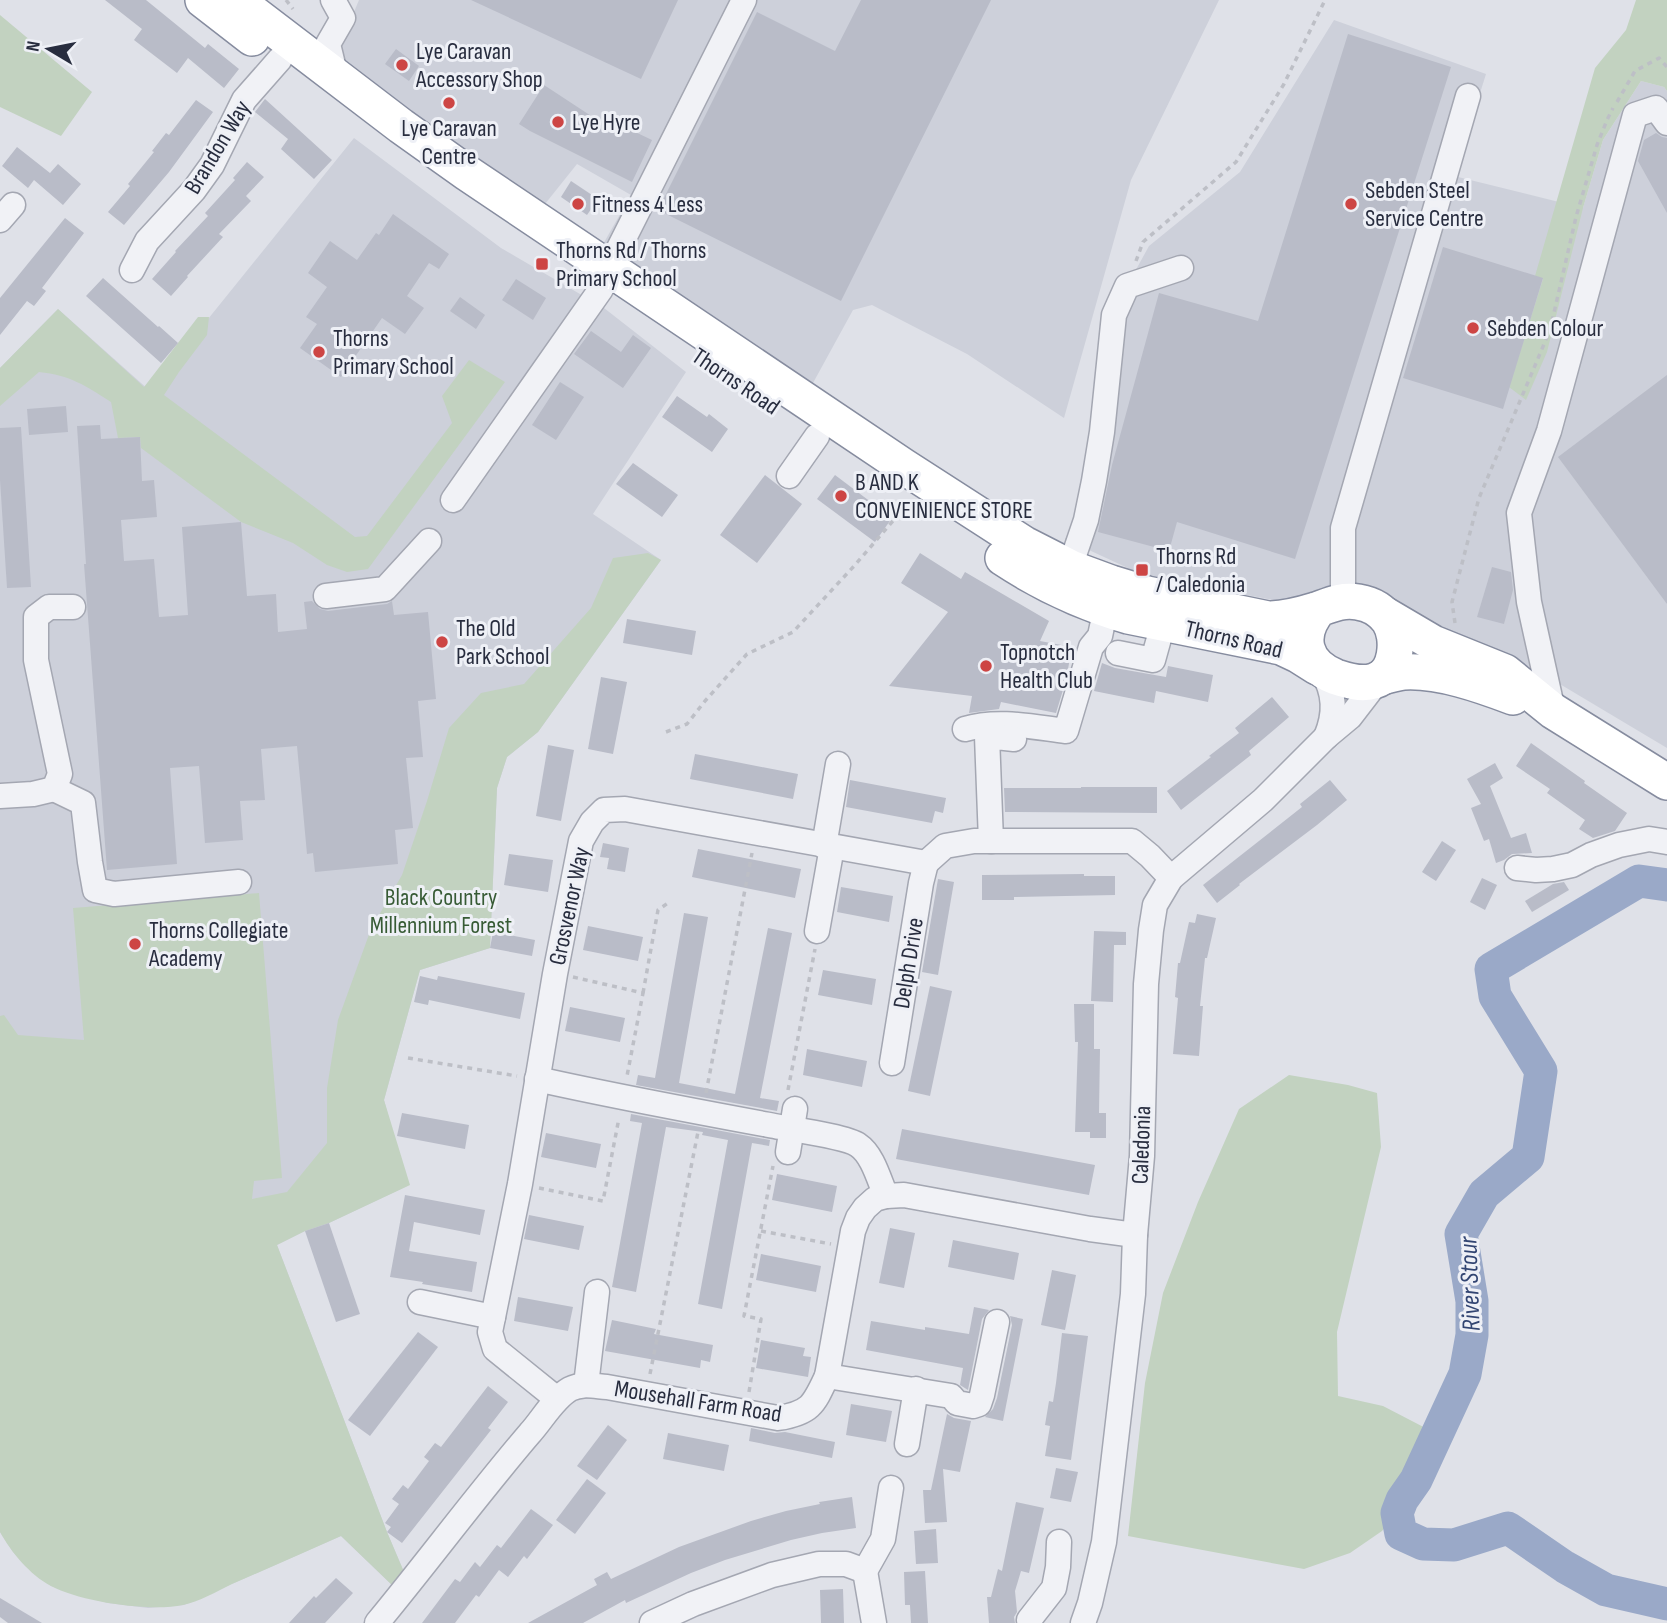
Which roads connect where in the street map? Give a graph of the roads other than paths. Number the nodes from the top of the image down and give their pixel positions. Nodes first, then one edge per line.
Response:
1 (203, 0) edge
2 (236, 0) edge
3 (333, 0) edge
4 (744, 0) edge
5 (280, 60) junction
6 (336, 77) junction
7 (1468, 96) dead end
8 (1667, 123) edge
9 (617, 262) junction
10 (1181, 268) dead end
11 (132, 270) dead end
12 (817, 436) junction
13 (789, 476) dead end
14 (453, 500) dead end
15 (429, 541) dead end
16 (1070, 567) junction
17 (326, 596) dead end
18 (1109, 597) junction
19 (1331, 605) junction
20 (74, 607) dead end
21 (1382, 613) junction
22 (1163, 624) junction
23 (1118, 653) dead end
24 (1320, 669) junction
25 (1381, 678) junction
26 (1553, 711) junction
27 (965, 729) dead end
28 (1326, 737) junction
29 (1068, 746) dead end
30 (838, 764) dead end
31 (1667, 782) edge
32 (54, 789) junction
33 (0, 796) edge
34 (991, 841) junction
35 (1667, 842) edge
36 (828, 846) junction
37 (926, 863) junction
38 (1517, 868) dead end
39 (1171, 878) junction
40 (239, 882) dead end
41 (817, 935) road end
42 (892, 1063) dead end
43 (537, 1079) junction
44 (886, 1196) junction
45 (1135, 1235) junction
46 (597, 1292) dead end
47 (420, 1302) dead end
48 (493, 1317) junction
49 (997, 1322) dead end
50 (827, 1376) junction
51 (586, 1385) junction
52 (916, 1390) junction
53 (558, 1399) junction
54 (907, 1444) dead end
55 (891, 1488) dead end
56 (1059, 1542) dead end
57 (865, 1571) junction
58 (1054, 1588) junction
59 (1087, 1613) edge
60 (1029, 1620) dead end
61 (377, 1623) edge
62 (652, 1623) edge
63 (874, 1623) edge

1 - 5 highway, Thorns Road
2 - 6 highway, Thorns Road
3 - 6 street
4 - 9 street
5 - 9 highway, Thorns Road
5 - 11 street, Brandon Way
6 - 9 highway, Thorns Road
7 - 19 street
8 - 26 street
9 - 12 highway, Thorns Road
9 - 14 street
9 - 16 highway, Thorns Road
10 - 16 street
12 - 13 street
12 - 18 highway, Thorns Road
15 - 17 street
16 - 18 highway, Thorns Road
18 - 19 highway, Thorns Road
18 - 22 highway, Thorns Road
18 - 27 street
19 - 21 highway
19 - 24 highway
20 - 32 street
21 - 25 highway
21 - 26 highway
22 - 23 street
22 - 24 highway, Thorns Road
24 - 25 highway
24 - 28 street
25 - 26 highway
25 - 28 street, Caledonia
26 - 31 highway
28 - 39 street, Caledonia
29 - 34 street
30 - 36 street
32 - 33 street
32 - 40 street
34 - 37 street
34 - 39 street
35 - 38 street
36 - 37 street, Grosvenor Way
36 - 41 street
36 - 43 street, Grosvenor Way
37 - 42 street, Delph Drive
39 - 45 street, Caledonia
43 - 44 street
43 - 48 street, Grosvenor Way
44 - 45 street
44 - 50 street, Mousehall Farm Road
45 - 59 street, Caledonia
46 - 51 street
47 - 48 street
48 - 53 street, Grosvenor Way
49 - 52 street
50 - 51 street, Mousehall Farm Road
50 - 52 street
51 - 53 street, Mousehall Farm Road
52 - 54 street
53 - 61 street, Mousehall Farm Road
55 - 57 street
56 - 58 street
57 - 62 street
57 - 63 street
58 - 59 street
58 - 60 street

